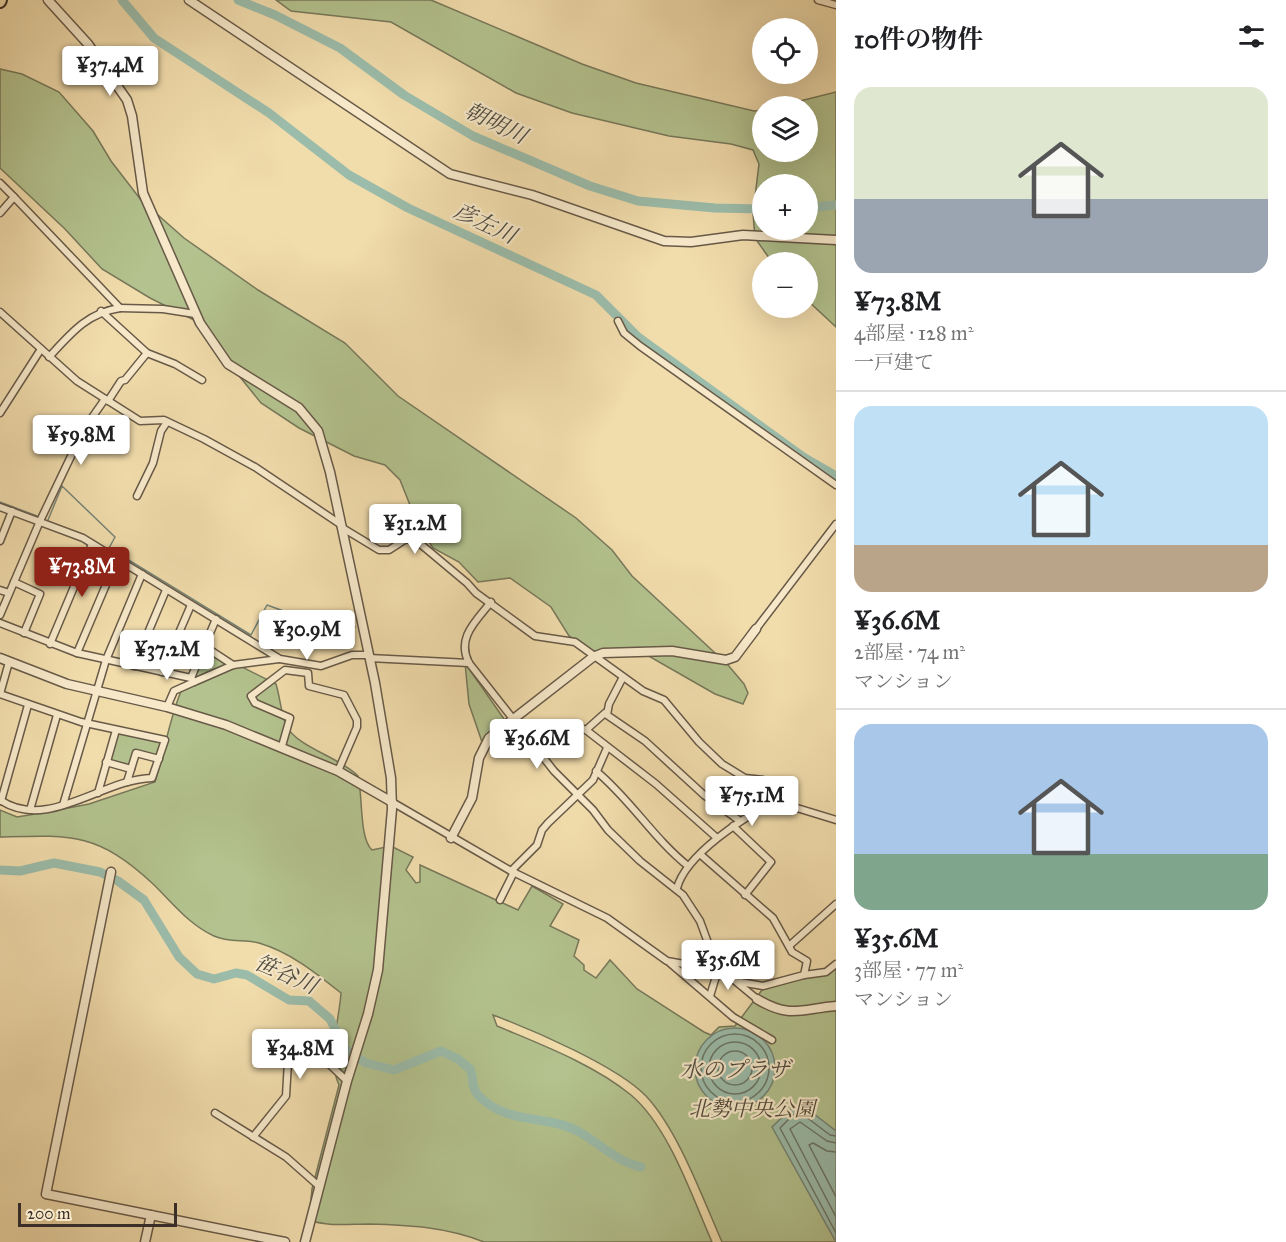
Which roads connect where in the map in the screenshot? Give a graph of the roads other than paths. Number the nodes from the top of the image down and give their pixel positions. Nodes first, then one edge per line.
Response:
1 (48, 0) edge
2 (189, 0) edge
3 (818, 0) edge
4 (836, 5) edge
5 (0, 183) edge
6 (14, 196) junction
7 (0, 213) edge
8 (836, 240) edge
9 (120, 308) junction
10 (102, 311) junction
11 (0, 312) edge
12 (195, 314) junction
13 (618, 321) dead end
14 (41, 349) junction
15 (147, 353) junction
16 (49, 357) junction
17 (202, 380) dead end
18 (107, 400) junction
19 (0, 413) edge
20 (167, 422) junction
21 (149, 423) junction
22 (161, 431) junction
23 (836, 485) edge
24 (137, 496) dead end
25 (0, 507) edge
26 (12, 511) junction
27 (40, 521) junction
28 (836, 524) edge
29 (340, 525) junction
30 (0, 541) edge
31 (92, 544) junction
32 (117, 559) junction
33 (142, 574) junction
34 (14, 582) junction
35 (0, 590) edge
36 (166, 590) junction
37 (9, 593) junction
38 (490, 602) junction
39 (191, 604) junction
40 (0, 615) edge
41 (216, 619) junction
42 (0, 623) edge
43 (756, 629) joint
44 (24, 633) junction
45 (50, 644) junction
46 (204, 646) junction
47 (78, 653) junction
48 (368, 656) junction
49 (593, 657) junction
50 (0, 658) edge
51 (280, 659) junction
52 (105, 660) junction
53 (9, 662) junction
54 (469, 663) junction
55 (233, 665) junction
56 (134, 666) junction
57 (162, 672) junction
58 (623, 677) junction
59 (193, 680) junction
60 (95, 692) junction
61 (0, 694) edge
62 (28, 705) junction
63 (167, 707) junction
64 (605, 713) junction
65 (57, 715) junction
66 (515, 722) junction
67 (86, 723) junction
68 (116, 730) junction
69 (586, 730) junction
70 (282, 746) junction
71 (607, 748) junction
72 (159, 759) junction
73 (106, 762) junction
74 (131, 769) junction
75 (338, 771) junction
76 (596, 771) junction
77 (127, 782) junction
78 (98, 793) junction
79 (579, 796) junction
80 (1, 801) edge
81 (774, 801) junction
82 (392, 802) junction
83 (63, 805) junction
84 (30, 810) junction
85 (836, 820) edge
86 (740, 821) junction
87 (733, 826) junction
88 (717, 837) junction
89 (451, 838) junction
90 (701, 855) junction
91 (688, 866) junction
92 (512, 871) junction
93 (110, 876) dead end
94 (677, 888) junction
95 (745, 895) junction
96 (500, 900) dead end
97 (836, 904) edge
98 (789, 946) junction
99 (667, 961) junction
100 (836, 964) edge
101 (718, 970) junction
102 (804, 975) junction
103 (734, 980) junction
104 (710, 996) junction
105 (757, 999) joint
106 (836, 1006) edge
107 (772, 1040) dead end
108 (347, 1082) junction
109 (214, 1113) dead end
110 (253, 1137) junction
111 (320, 1187) junction
112 (151, 1215) junction
113 (145, 1242) edge
114 (285, 1242) edge
115 (305, 1242) edge

1 - 12 street
2 - 8 street
3 - 4 street
5 - 6 street
6 - 7 street
6 - 9 street
9 - 10 street
9 - 12 street
10 - 15 street
10 - 16 street
11 - 14 street
12 - 29 street
13 - 23 street
14 - 16 street
14 - 19 street
15 - 17 street
15 - 18 street
16 - 18 street
18 - 21 street
18 - 27 street
20 - 21 street
20 - 22 street
20 - 29 street
21 - 22 street
22 - 24 street
25 - 26 street
26 - 27 street
26 - 30 street
27 - 31 street
27 - 34 street
28 - 43 street
29 - 38 street
29 - 48 street
31 - 32 street
31 - 45 street
32 - 33 street
32 - 47 street
33 - 36 street
33 - 52 street
34 - 37 street
34 - 44 street
35 - 37 street
36 - 39 street
36 - 56 street
37 - 40 street
38 - 49 street
38 - 54 street
39 - 41 street
39 - 57 street
41 - 46 street
41 - 51 street
42 - 44 street
43 - 49 street
44 - 45 street
45 - 47 street
46 - 55 street
46 - 59 street
47 - 52 street
48 - 51 street
48 - 54 street
48 - 82 street
49 - 58 street
49 - 66 street
50 - 53 street
51 - 55 street
52 - 56 street
52 - 60 street
53 - 60 street
53 - 61 street
54 - 66 street
55 - 59 street
56 - 57 street
57 - 59 street
58 - 64 street
58 - 81 street
59 - 63 street
60 - 63 street
60 - 67 street
61 - 62 street
62 - 65 street
62 - 80 street
63 - 70 street
64 - 69 street
64 - 86 street
65 - 67 street
65 - 84 street
66 - 69 street
66 - 79 street
66 - 89 street
67 - 68 street
67 - 83 street
68 - 72 street
68 - 73 street
69 - 71 street
70 - 75 street
70 - 75 street
71 - 76 street
71 - 88 street
72 - 74 street
72 - 77 street
73 - 74 street
73 - 78 street
74 - 77 street
75 - 82 street
76 - 79 street
76 - 91 street
77 - 78 street
78 - 83 street
79 - 92 street
79 - 94 street
80 - 84 street
81 - 85 street
81 - 86 street
82 - 89 street
82 - 108 street
83 - 84 street
86 - 87 street
87 - 88 street
87 - 95 street
88 - 90 street
89 - 92 street
90 - 91 street
90 - 95 street
91 - 94 street
92 - 96 street
92 - 99 street
93 - 112 street
94 - 101 street
95 - 98 street
97 - 98 street
98 - 102 street
99 - 101 street
99 - 104 street
100 - 102 street
101 - 103 street
101 - 104 street
102 - 103 street
103 - 105 street
104 - 107 street
105 - 106 street
108 - 110 street
108 - 111 street
109 - 110 street
110 - 111 street
111 - 115 street
112 - 113 street
112 - 114 street

